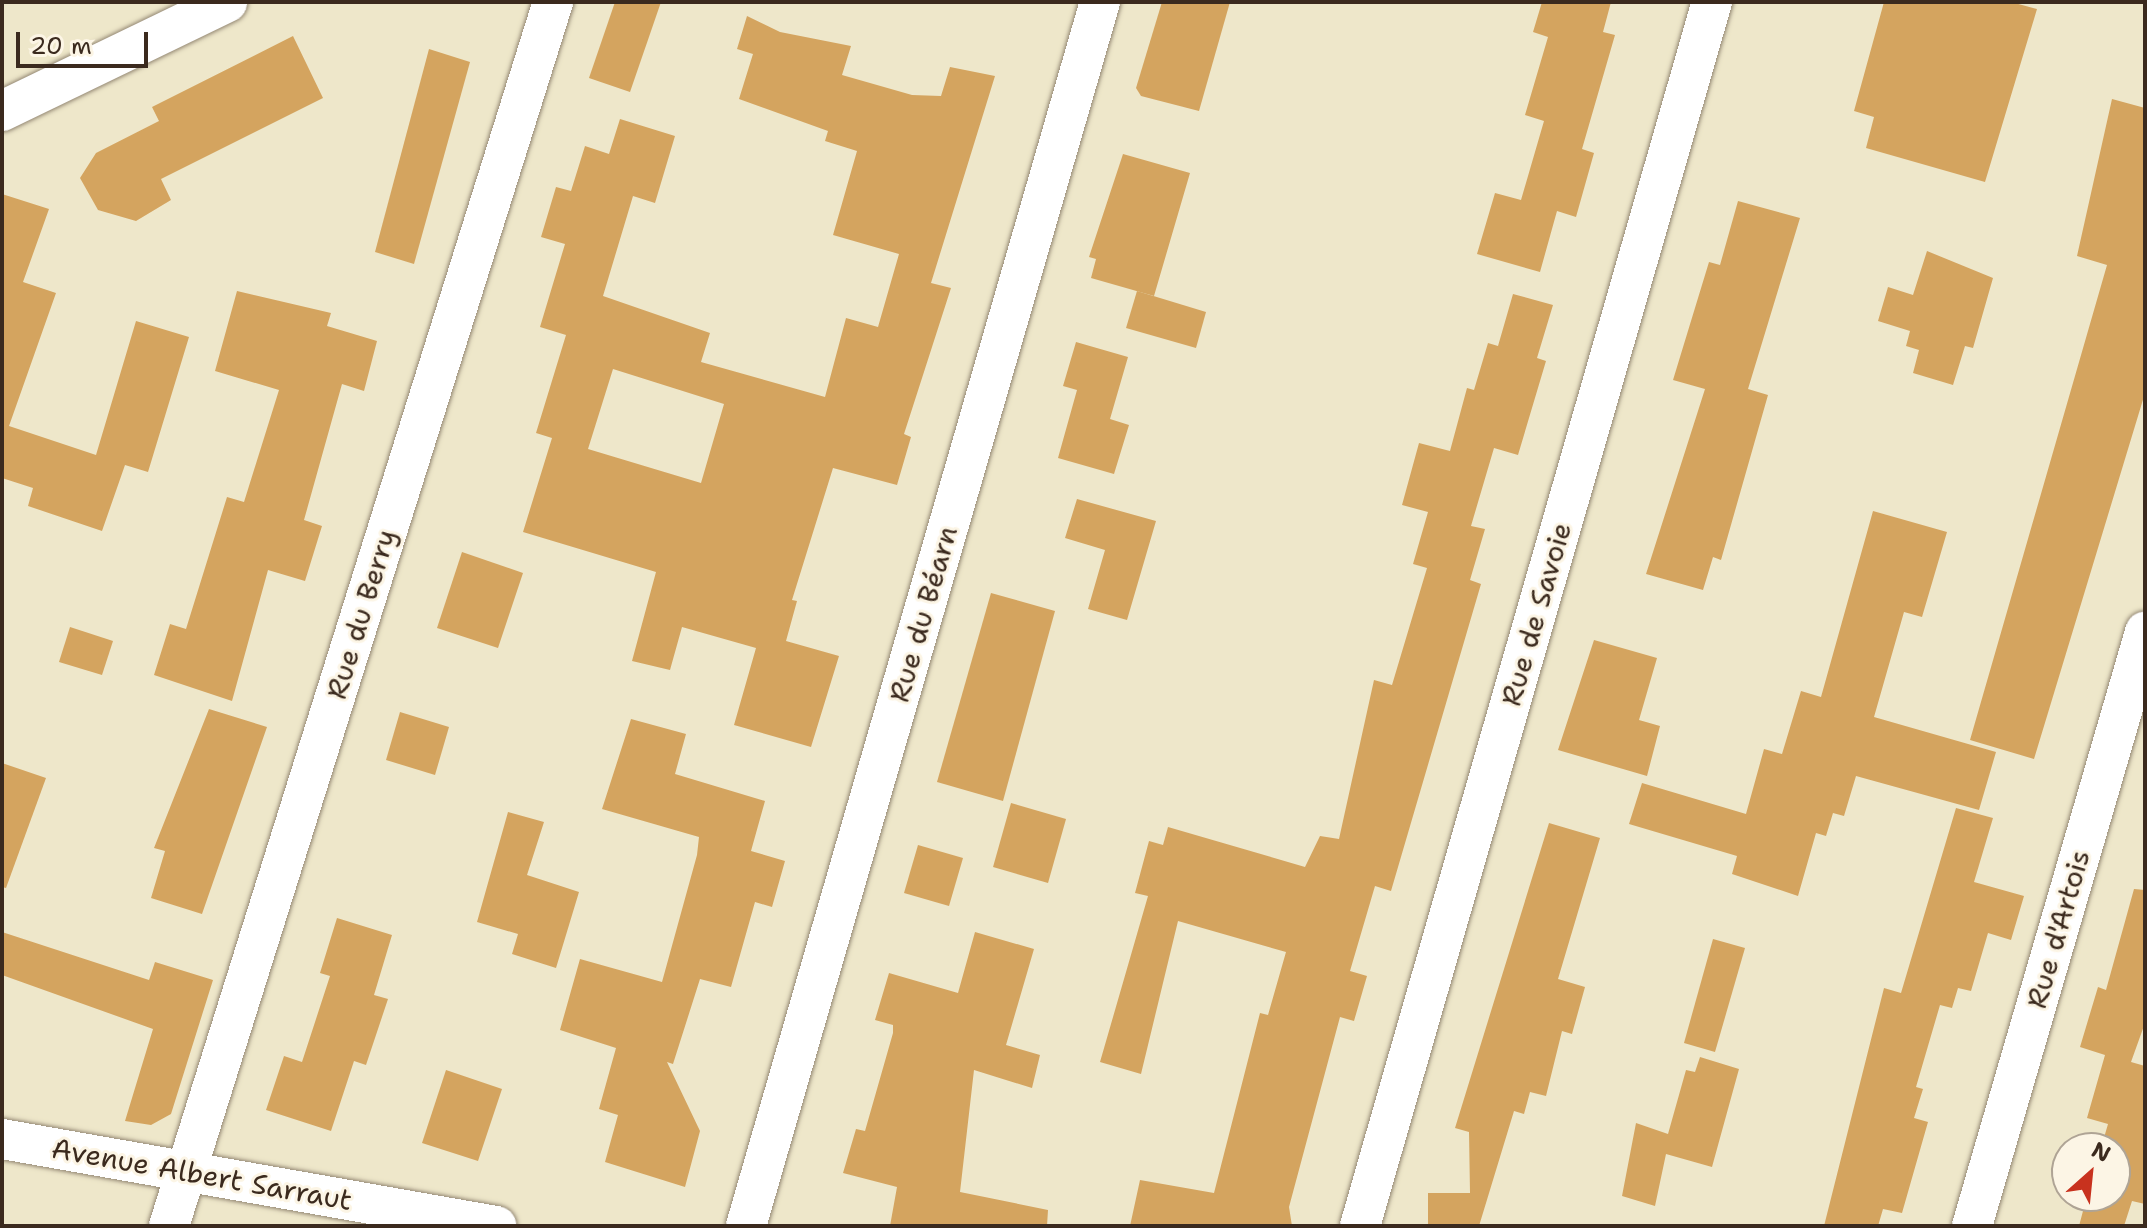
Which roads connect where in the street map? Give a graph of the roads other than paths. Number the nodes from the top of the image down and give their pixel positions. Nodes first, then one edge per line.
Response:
1 (227, 2) edge
2 (553, 2) edge
3 (1100, 2) edge
4 (1712, 2) edge
5 (2, 111) edge
6 (2145, 632) edge
7 (2, 1139) edge
8 (186, 1171) junction
9 (169, 1226) edge
10 (496, 1226) edge
11 (746, 1226) edge
12 (1360, 1226) edge
13 (1972, 1226) edge

1 - 5 street
2 - 8 street, Rue du Berry
3 - 11 street, Rue du Béarn
4 - 12 street, Rue de Savoie
6 - 13 street, Rue d'Artois
7 - 8 street, Avenue Albert Sarraut
8 - 9 street, Rue du Berry
8 - 10 street, Avenue Albert Sarraut

